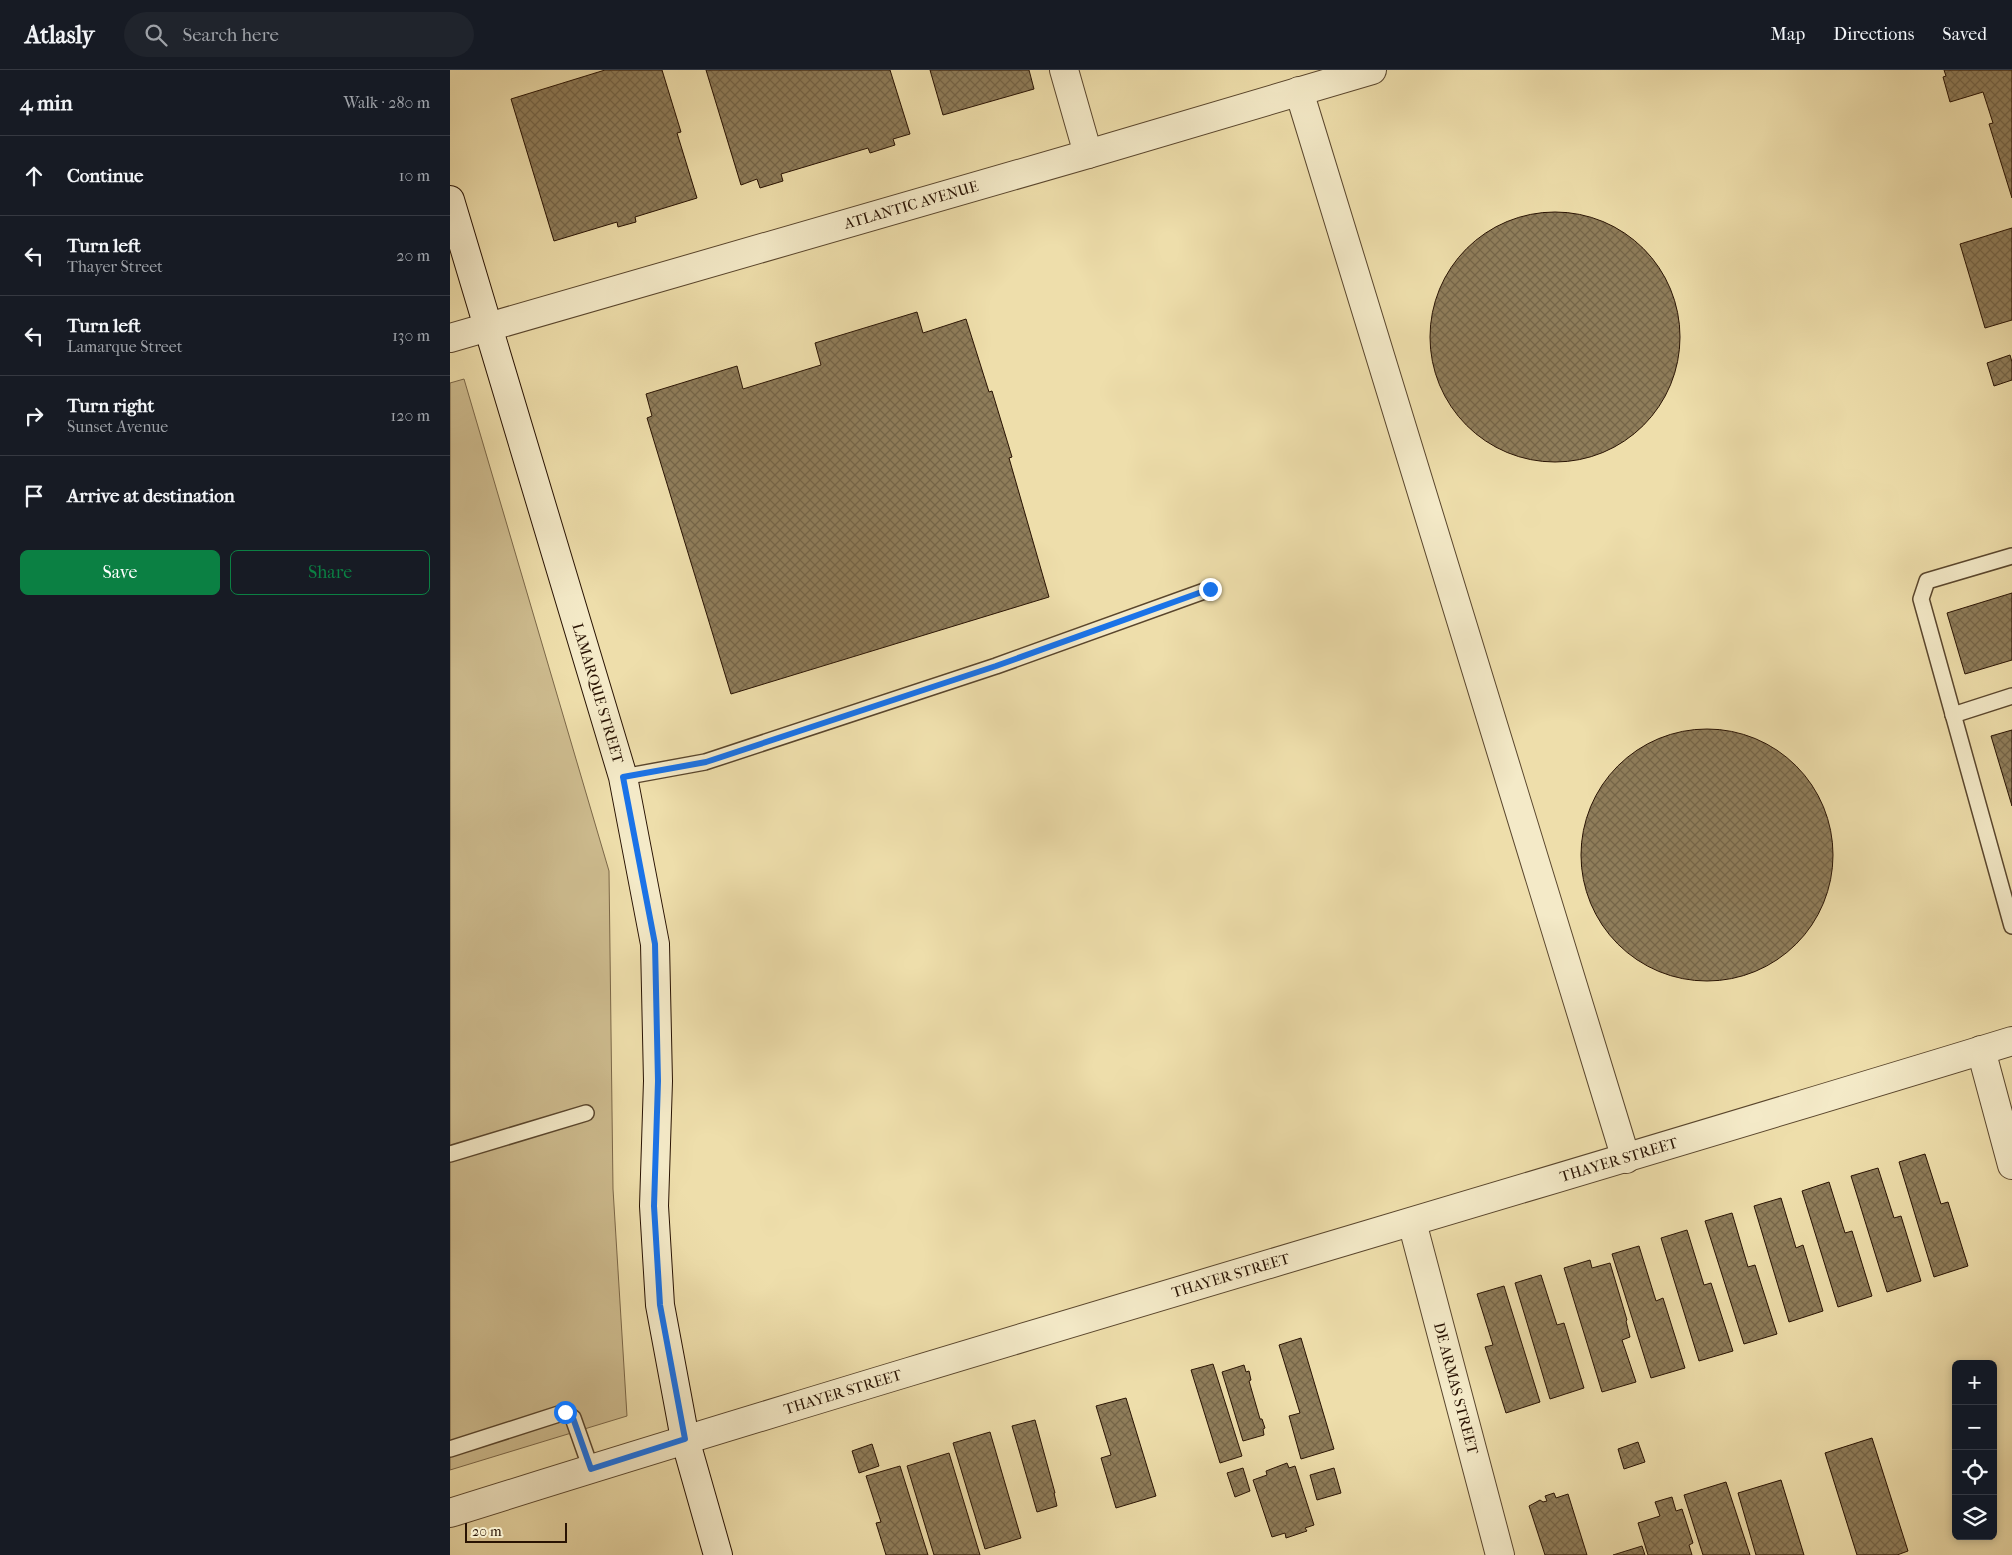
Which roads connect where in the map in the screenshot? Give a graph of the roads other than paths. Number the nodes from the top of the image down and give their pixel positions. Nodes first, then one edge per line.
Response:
1 (1064, 70) edge
2 (1372, 70) edge
3 (1299, 92) junction
4 (1088, 154) junction
5 (450, 200) edge
6 (489, 326) junction
7 (450, 338) edge
8 (2012, 556) edge
9 (1210, 589) dead end
10 (2012, 696) edge
11 (1953, 715) junction
12 (623, 777) junction
13 (2012, 926) edge
14 (2012, 1041) edge
15 (1981, 1050) junction
16 (586, 1113) dead end
17 (450, 1154) edge
18 (1626, 1159) junction
19 (2012, 1165) edge
20 (1412, 1222) junction
21 (685, 1439) junction
22 (450, 1449) edge
23 (591, 1469) junction
24 (450, 1514) edge
25 (718, 1555) edge
26 (1500, 1555) edge

1 - 4 street
2 - 3 street, ATLANTIC AVENUE
3 - 4 street, ATLANTIC AVENUE
3 - 18 street
4 - 6 street, ATLANTIC AVENUE
5 - 6 street, LAMARQUE STREET
6 - 7 street, ATLANTIC AVENUE
6 - 12 street, LAMARQUE STREET
8 - 11 lane
9 - 12 lane
10 - 11 lane
11 - 13 lane
12 - 21 street, LAMARQUE STREET
14 - 15 street, THAYER STREET
15 - 18 street, THAYER STREET
15 - 19 street
16 - 17 lane
18 - 20 street, THAYER STREET
20 - 21 street, THAYER STREET
20 - 26 street, DE ARMAS STREET
21 - 23 street, THAYER STREET
21 - 25 street, LAMARQUE STREET
22 - 23 lane
23 - 24 street, THAYER STREET

